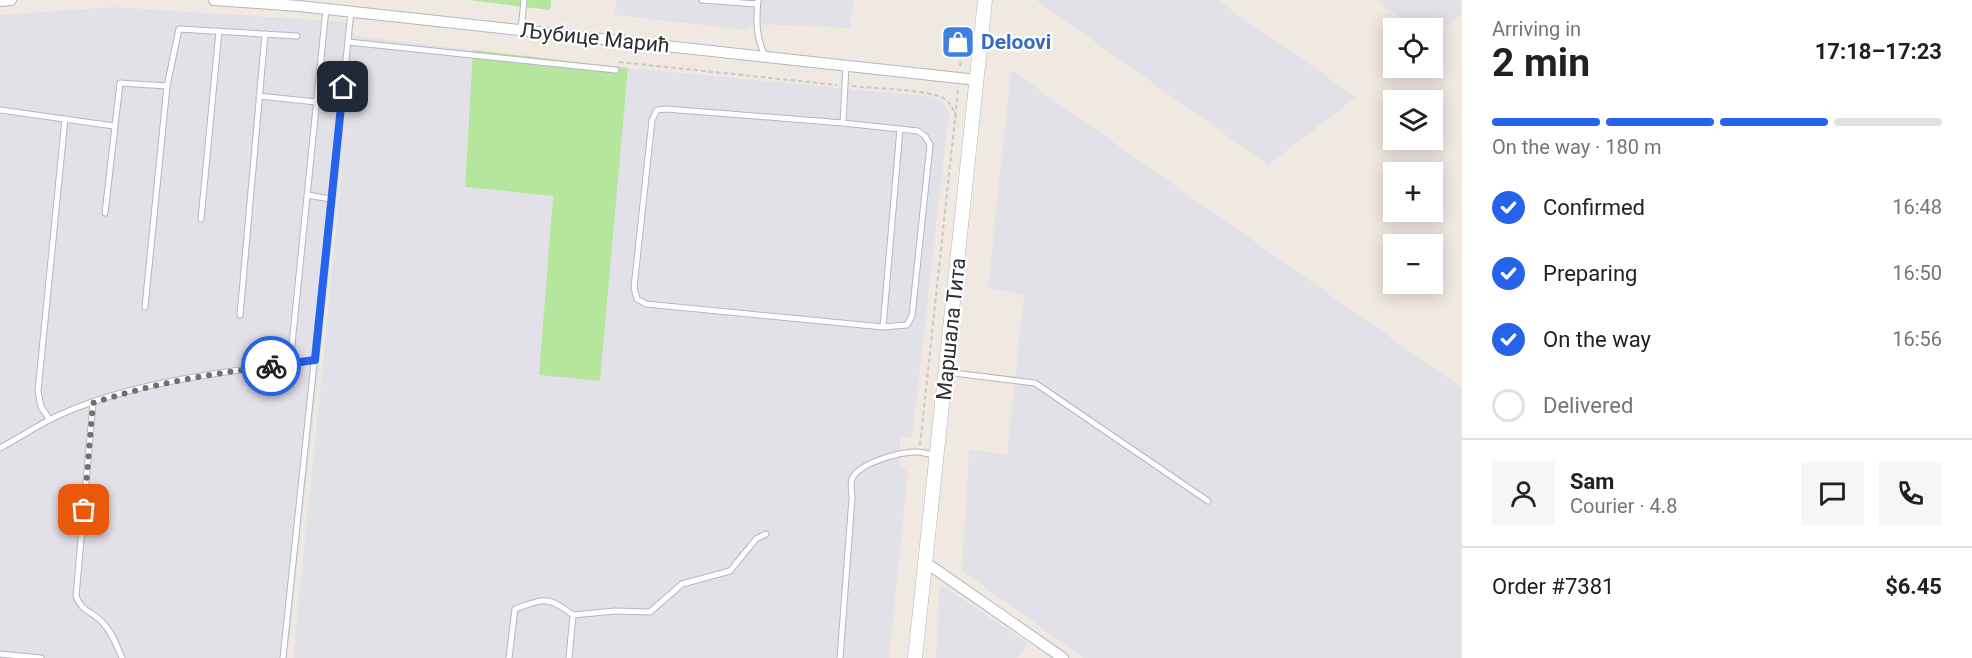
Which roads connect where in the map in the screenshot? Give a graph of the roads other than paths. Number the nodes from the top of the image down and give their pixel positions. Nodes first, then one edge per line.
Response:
1 (11, 0) edge
2 (214, 0) edge
3 (524, 0) edge
4 (702, 0) edge
5 (985, 0) edge
6 (0, 1) edge
7 (758, 2) edge
8 (326, 9) junction
9 (351, 12) junction
10 (521, 30) junction
11 (219, 31) junction
12 (265, 34) junction
13 (297, 36) dead end
14 (348, 42) junction
15 (765, 57) junction
16 (846, 66) junction
17 (616, 70) dead end
18 (977, 80) junction
19 (167, 86) junction
20 (259, 96) junction
21 (316, 102) junction
22 (0, 110) edge
23 (65, 119) junction
24 (843, 123) junction
25 (114, 126) junction
26 (900, 129) junction
27 (307, 195) junction
28 (332, 199) junction
29 (105, 213) dead end
30 (201, 219) dead end
31 (145, 307) dead end
32 (240, 315) dead end
33 (883, 327) junction
34 (315, 360) junction
35 (290, 364) junction
36 (946, 372) junction
37 (93, 403) junction
38 (50, 420) junction
39 (0, 448) edge
40 (937, 456) junction
41 (1208, 501) dead end
42 (766, 534) dead end
43 (925, 562) junction
44 (573, 615) junction
45 (0, 654) edge
46 (41, 658) edge
47 (122, 658) edge
48 (283, 658) edge
49 (509, 658) edge
50 (569, 658) edge
51 (840, 658) edge
52 (915, 658) edge
53 (1063, 658) edge

1 - 6 street
2 - 8 street, Љубице Марић
3 - 10 lane
4 - 7 lane
5 - 18 main road, Маршала Тита
7 - 15 lane
8 - 9 street, Љубице Марић
8 - 21 lane
9 - 10 street, Љубице Марић
9 - 14 lane
10 - 15 street, Љубице Марић
11 - 12 lane
11 - 19 lane
11 - 30 lane
12 - 13 lane
12 - 20 lane
14 - 17 lane
14 - 28 lane
15 - 16 street, Љубице Марић
16 - 18 street, Љубице Марић
16 - 24 lane
18 - 36 main road, Маршала Тита
19 - 25 lane
19 - 31 lane
20 - 21 lane
20 - 32 lane
21 - 27 lane
22 - 23 lane
23 - 25 lane
23 - 38 lane
24 - 26 lane
24 - 33 lane
25 - 29 lane
26 - 33 lane
26 - 33 lane
27 - 28 lane
27 - 35 lane
28 - 34 lane
34 - 35 lane
34 - 48 lane
35 - 37 lane
36 - 40 main road, Маршала Тита
36 - 41 lane
37 - 38 lane
37 - 47 lane
38 - 39 lane
40 - 43 main road, Маршала Тита
40 - 51 lane
42 - 44 lane
43 - 52 main road, Маршала Тита
43 - 53 street
44 - 49 lane
44 - 50 lane
45 - 46 lane

